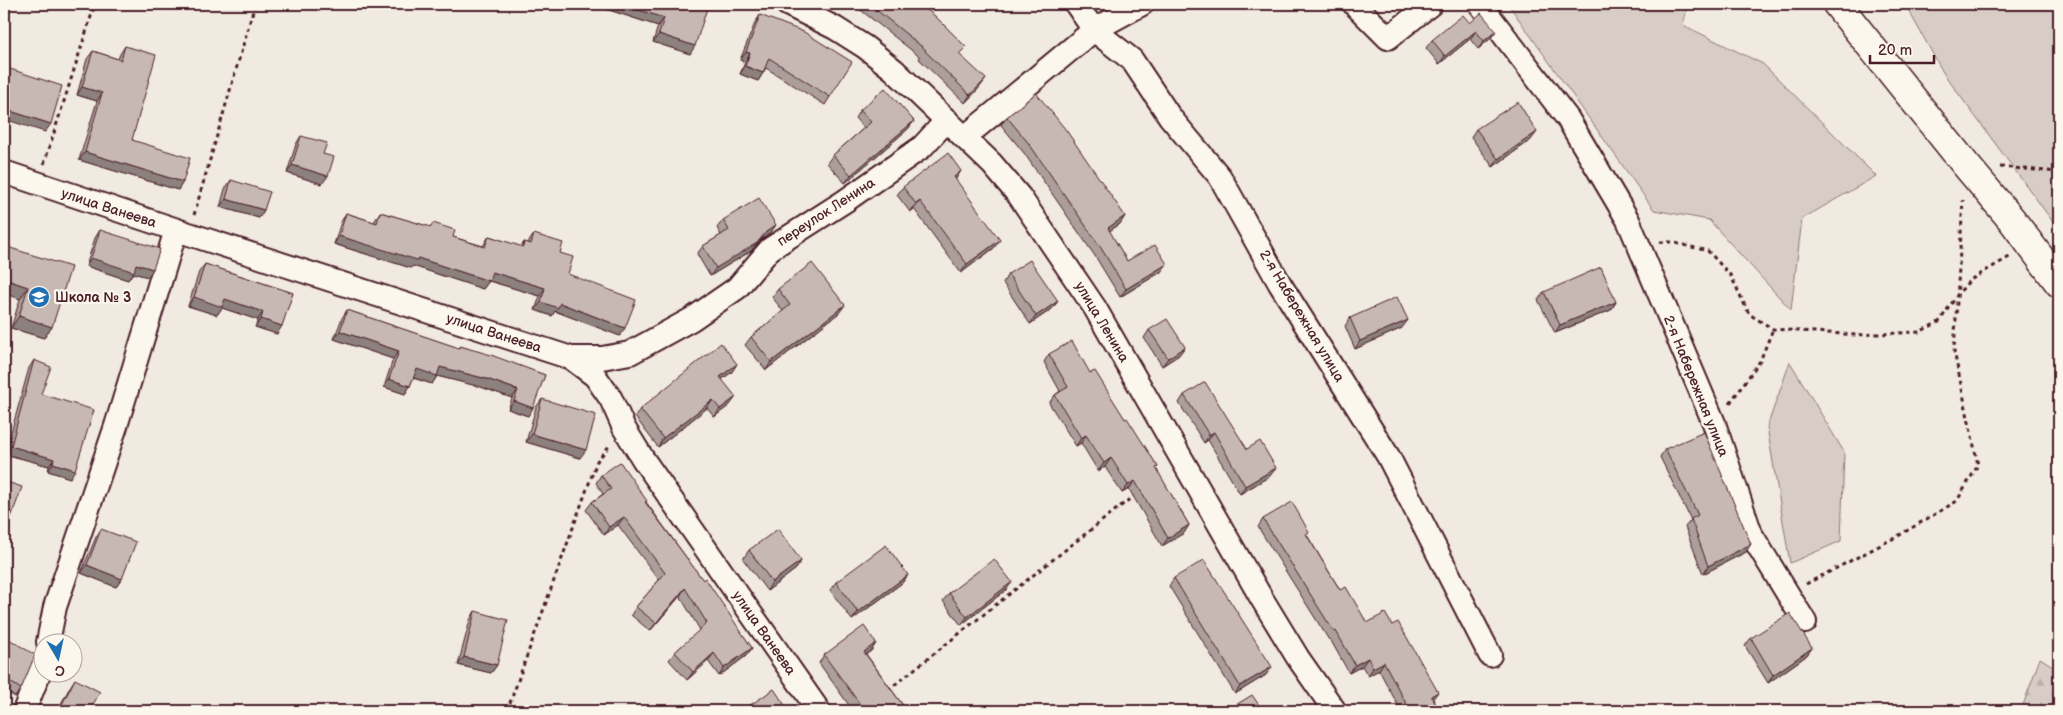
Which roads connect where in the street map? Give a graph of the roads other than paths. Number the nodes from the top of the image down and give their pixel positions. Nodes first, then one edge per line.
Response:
1 (788, 4) edge
2 (1076, 4) edge
3 (1142, 4) edge
4 (1354, 4) edge
5 (1431, 4) edge
6 (1480, 4) edge
7 (1838, 4) edge
8 (1094, 30) junction
9 (947, 120) junction
10 (965, 137) junction
11 (4, 172) edge
12 (182, 232) junction
13 (2059, 283) edge
14 (630, 353) junction
15 (570, 358) junction
16 (611, 399) junction
17 (1805, 622) dead end
18 (50, 632) edge
19 (1490, 655) dead end
20 (36, 682) edge
21 (24, 711) edge
22 (819, 711) edge
23 (1336, 711) edge

1 - 9 street, улица Ленина
2 - 8 street, 2-я Набережная улица
3 - 8 street
4 - 5 street
6 - 17 street, 2-я Набережная улица
7 - 13 main road
8 - 10 street
8 - 19 street, 2-я Набережная улица
9 - 10 street, улица Ленина
9 - 14 street, переулок Ленина
10 - 23 street, улица Ленина
11 - 12 street, улица Ванеева
12 - 15 street, улица Ванеева
12 - 18 street
14 - 15 street, переулок Ленина
14 - 16 street
15 - 16 street, улица Ванеева
16 - 22 street, улица Ванеева
20 - 21 street

